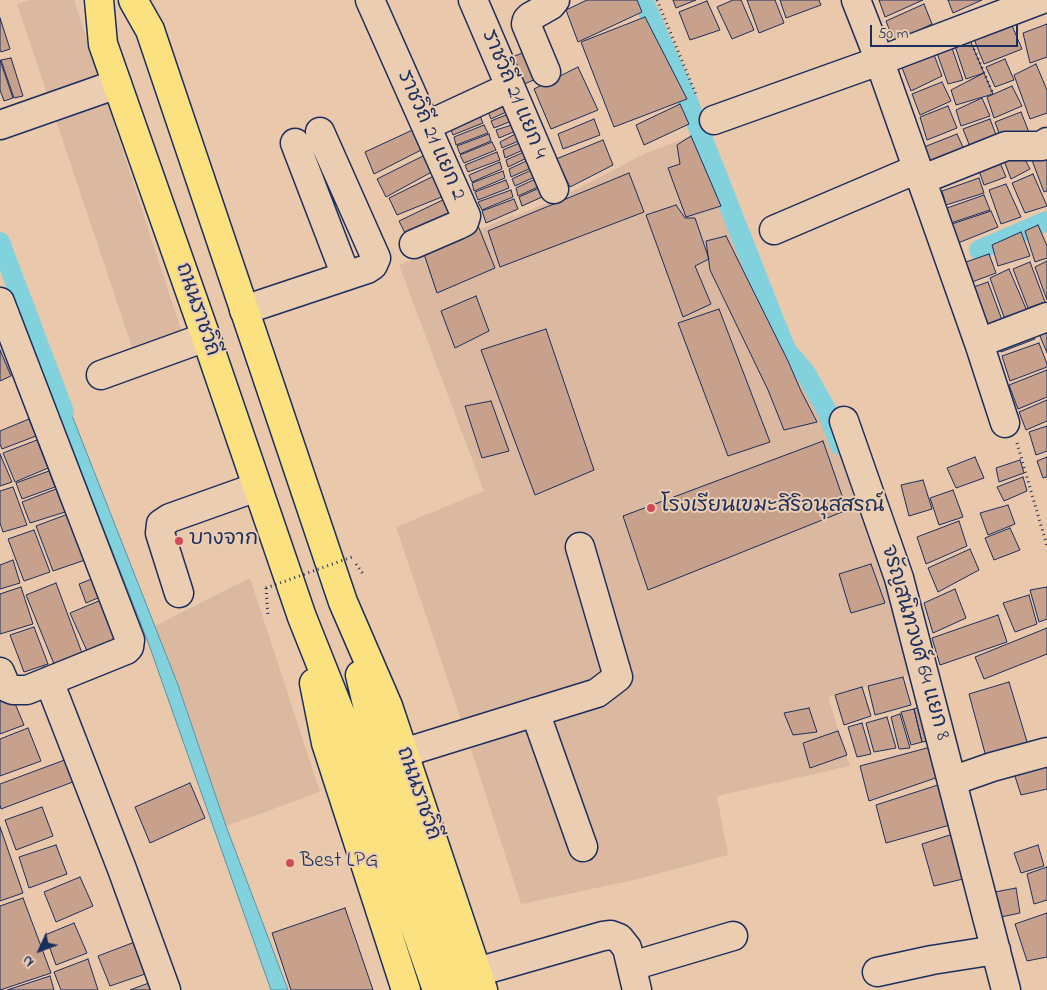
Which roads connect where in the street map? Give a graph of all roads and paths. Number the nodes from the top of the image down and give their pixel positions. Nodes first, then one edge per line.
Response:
1 (82, 0) edge
2 (99, 0) edge
3 (133, 0) edge
4 (145, 0) edge
5 (370, 0) edge
6 (473, 0) edge
7 (555, 0) edge
8 (657, 0) edge
9 (856, 0) edge
10 (1040, 0) edge
11 (965, 28) junction
12 (150, 30) junction
13 (103, 44) junction
14 (879, 60) junction
15 (546, 72) dead end
16 (117, 84) junction
17 (510, 87) junction
18 (993, 94) dead end
19 (698, 97) dead end
20 (714, 120) dead end
21 (0, 125) edge
22 (426, 126) junction
23 (320, 132) dead end
24 (1047, 142) edge
25 (295, 143) dead end
26 (919, 174) junction
27 (554, 189) dead end
28 (774, 230) dead end
29 (414, 244) dead end
30 (346, 276) junction
31 (0, 302) edge
32 (244, 310) junction
33 (1047, 318) edge
34 (206, 337) junction
35 (979, 343) junction
36 (101, 375) dead end
37 (844, 421) dead end
38 (1005, 423) joint
39 (257, 488) junction
40 (1047, 546) edge
41 (580, 547) dead end
42 (352, 557) dead end
43 (179, 594) dead end
44 (343, 602) junction
45 (268, 616) dead end
46 (302, 617) junction
47 (0, 672) edge
48 (49, 681) junction
49 (535, 712) junction
50 (403, 752) junction
51 (1047, 752) edge
52 (952, 781) junction
53 (583, 847) dead end
54 (733, 936) dead end
55 (996, 950) junction
56 (438, 958) junction
57 (878, 972) dead end
58 (634, 978) edge
59 (473, 984) edge
60 (166, 990) edge
61 (406, 990) edge
62 (437, 990) edge
63 (1006, 990) edge

1 - 13 main road
2 - 13 main road, ถนนราชวิถี
3 - 12 main road, ถนนราชวิถี
4 - 12 main road
5 - 22 street, ราชวิถี 21 แยก 2
6 - 17 street, ราชวิถี 21 แยก 4
7 - 15 street
8 - 19 path
9 - 14 street
10 - 11 street
11 - 14 street
11 - 18 path
12 - 32 main road, ถนนราชวิถี
13 - 16 main road, ถนนราชวิถี
14 - 20 street
14 - 26 street
16 - 21 street
16 - 34 main road, ถนนราชวิถี
17 - 22 street
17 - 27 street, ราชวิถี 21 แยก 4
22 - 29 street, ราชวิถี 21 แยก 2
23 - 30 street
24 - 26 street
25 - 30 street
26 - 28 street
26 - 35 street
30 - 32 street
31 - 48 street
32 - 44 main road, ถนนราชวิถี
33 - 35 street
34 - 36 street
34 - 39 main road, ถนนราชวิถี
35 - 38 street
37 - 52 street, จรัญสนิทวงศ์ 64 แยก 8
38 - 40 path
39 - 43 street
39 - 46 main road, ถนนราชวิถี
41 - 49 street
42 - 45 path, bridge
44 - 50 main road, ถนนราชวิถี
44 - 56 main road, ถนนราชวิถี
46 - 56 main road, ถนนราชวิถี
46 - 61 main road, ถนนราชวิถี
47 - 48 street
48 - 60 street
49 - 50 street
49 - 53 street
50 - 59 main road, ถนนราชวิถี
51 - 52 street
52 - 55 street, จรัญสนิทวงศ์ 64 แยก 8
54 - 58 street
55 - 57 street
55 - 63 street, จรัญสนิทวงศ์ 64 แยก 8
56 - 59 main road
56 - 62 main road
58 - 59 street

